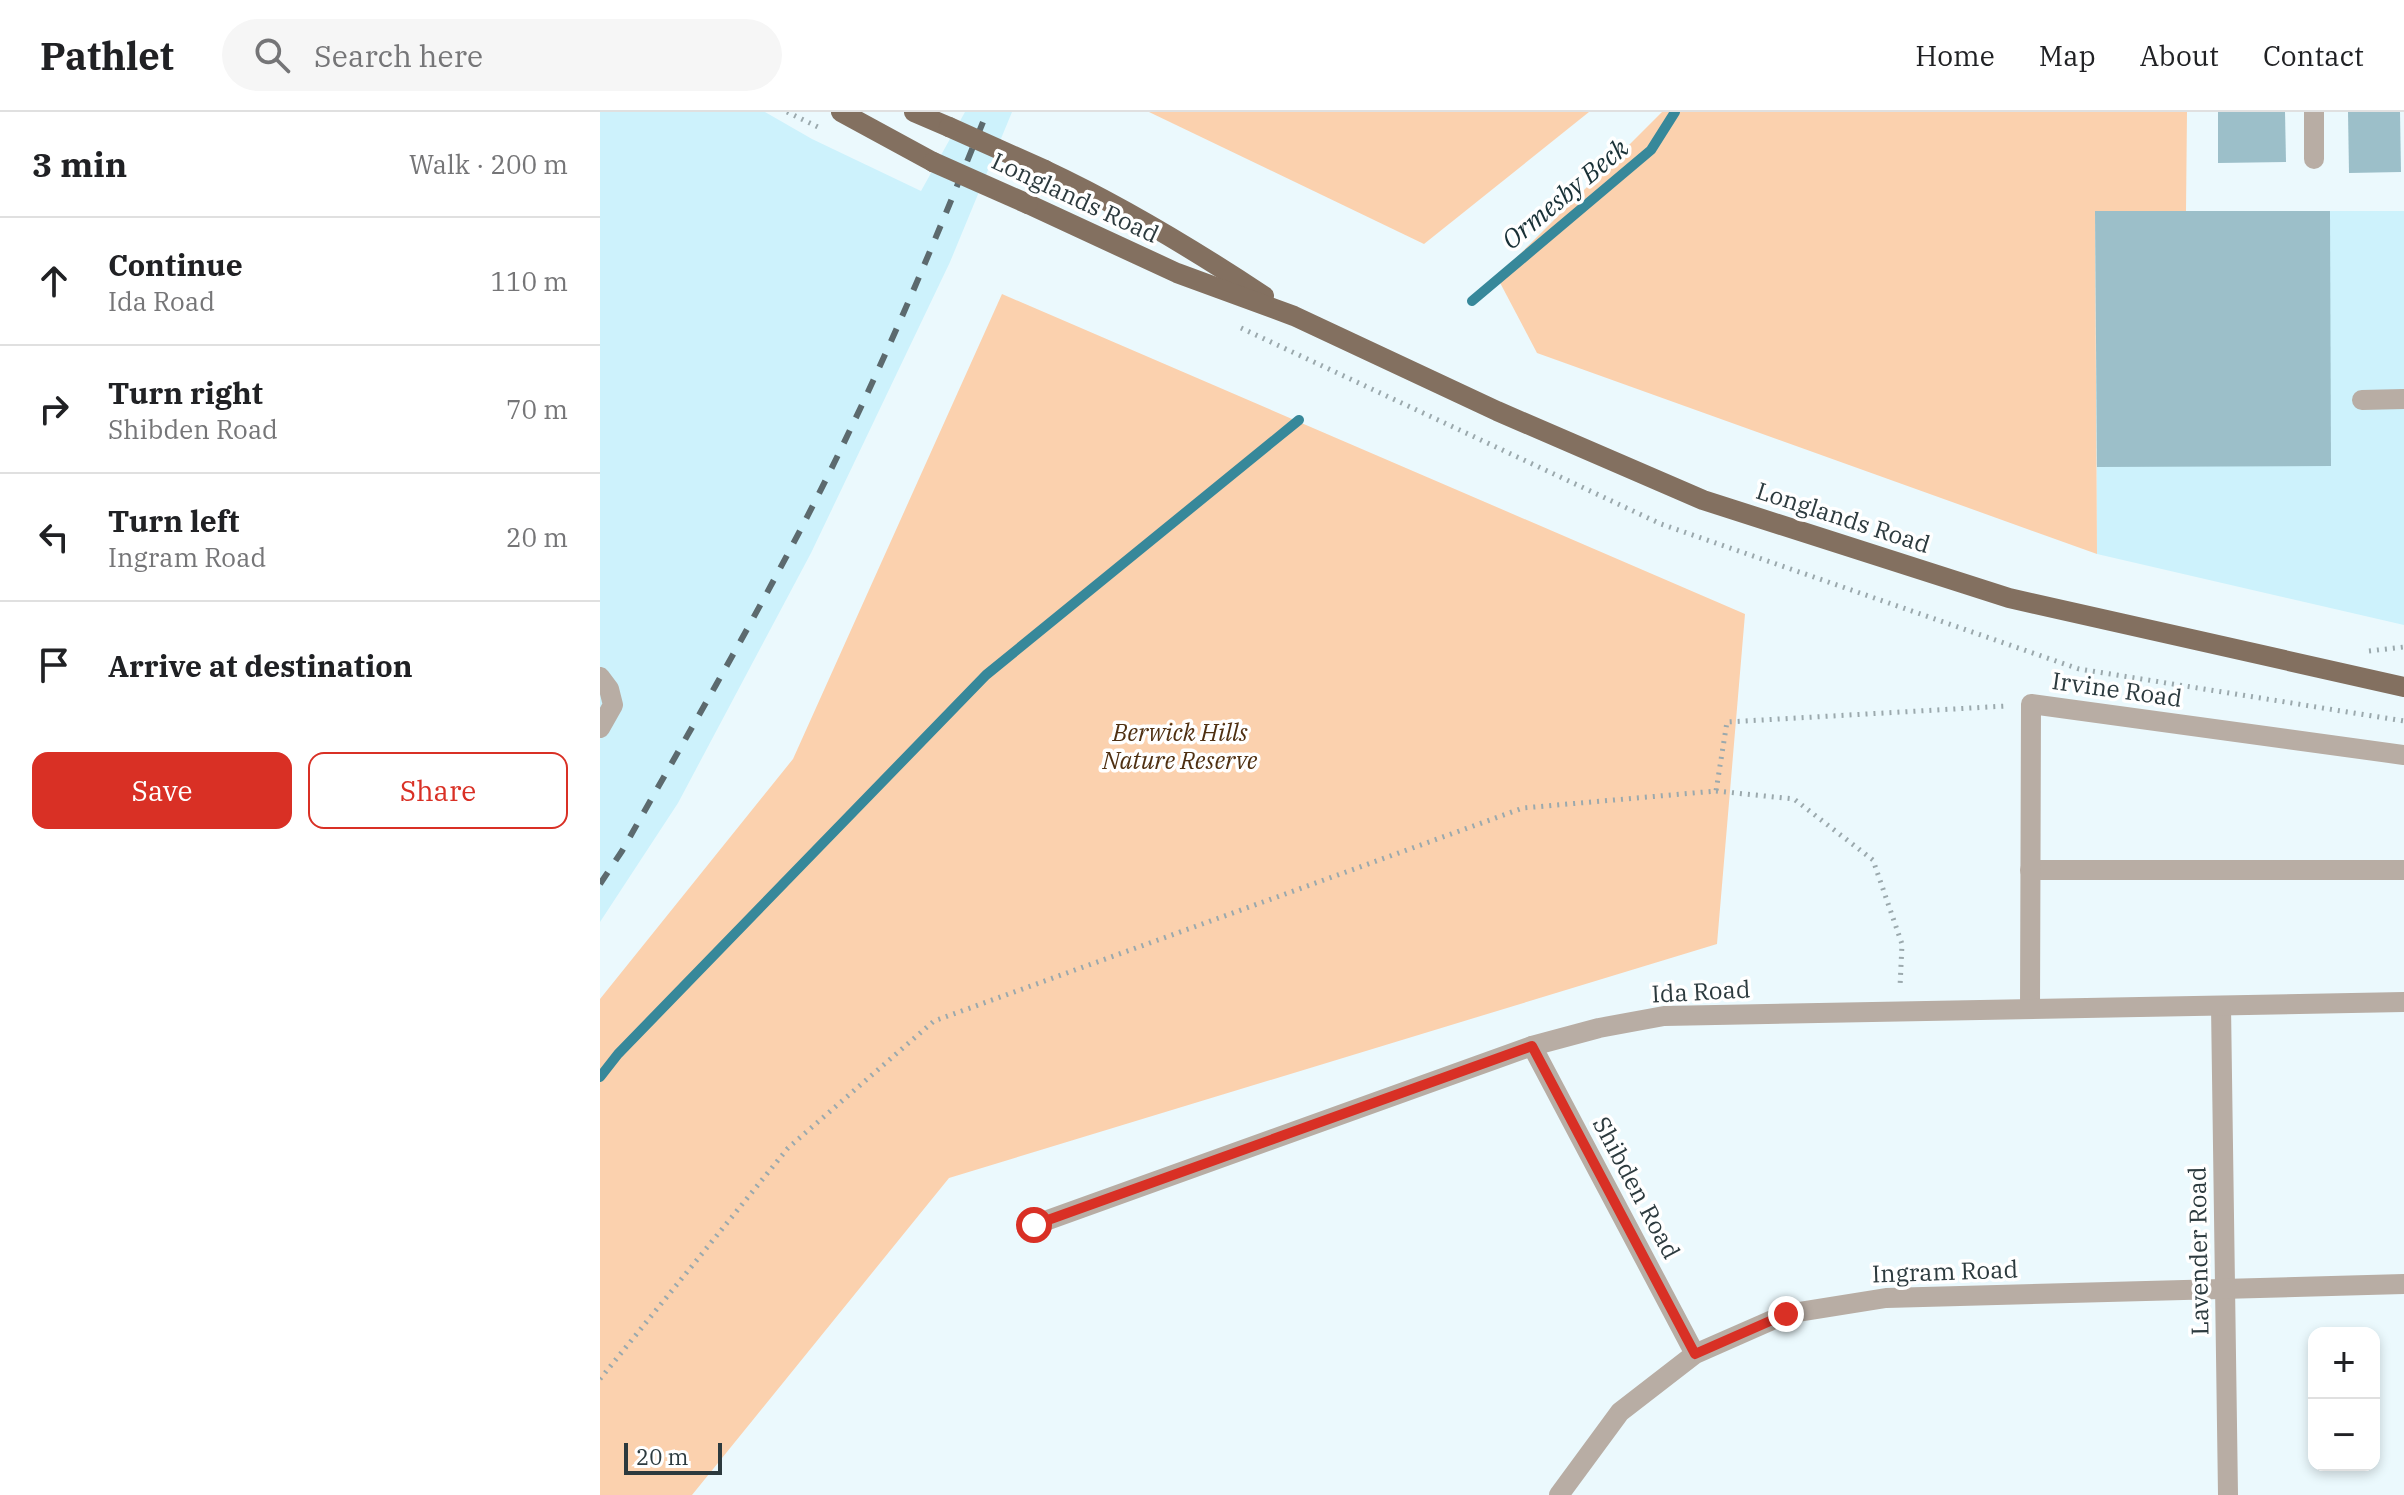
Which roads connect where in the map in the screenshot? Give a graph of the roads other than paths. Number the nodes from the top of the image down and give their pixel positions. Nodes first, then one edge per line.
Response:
1 (841, 112) edge
2 (914, 112) edge
3 (2314, 112) edge
4 (2314, 159) dead end
5 (1294, 316) junction
6 (2404, 399) edge
7 (2362, 400) dead end
8 (600, 677) edge
9 (2404, 687) edge
10 (600, 728) edge
11 (2404, 755) edge
12 (2030, 870) junction
13 (2404, 870) edge
14 (2404, 1002) edge
15 (2221, 1006) junction
16 (2030, 1009) junction
17 (1532, 1046) junction
18 (1034, 1225) dead end
19 (2404, 1284) edge
20 (2226, 1289) junction
21 (1695, 1354) junction
22 (1559, 1495) edge
23 (2228, 1495) edge

1 - 5 main road, Longlands Road, bridge
2 - 5 main road, Longlands Road, bridge
3 - 4 street
5 - 9 main road, Longlands Road
6 - 7 street
8 - 10 street
11 - 12 street, Irvine Road
12 - 13 street
12 - 16 street, Irvine Road
14 - 15 street, Ida Road
15 - 16 street, Ida Road
15 - 20 street, Lavender Road
16 - 17 street, Ida Road
17 - 18 street, Ida Road
17 - 21 street, Shibden Road
19 - 20 street, Ingram Road
20 - 21 street, Ingram Road
20 - 23 street, Lavender Road
21 - 22 street, Ingram Road

